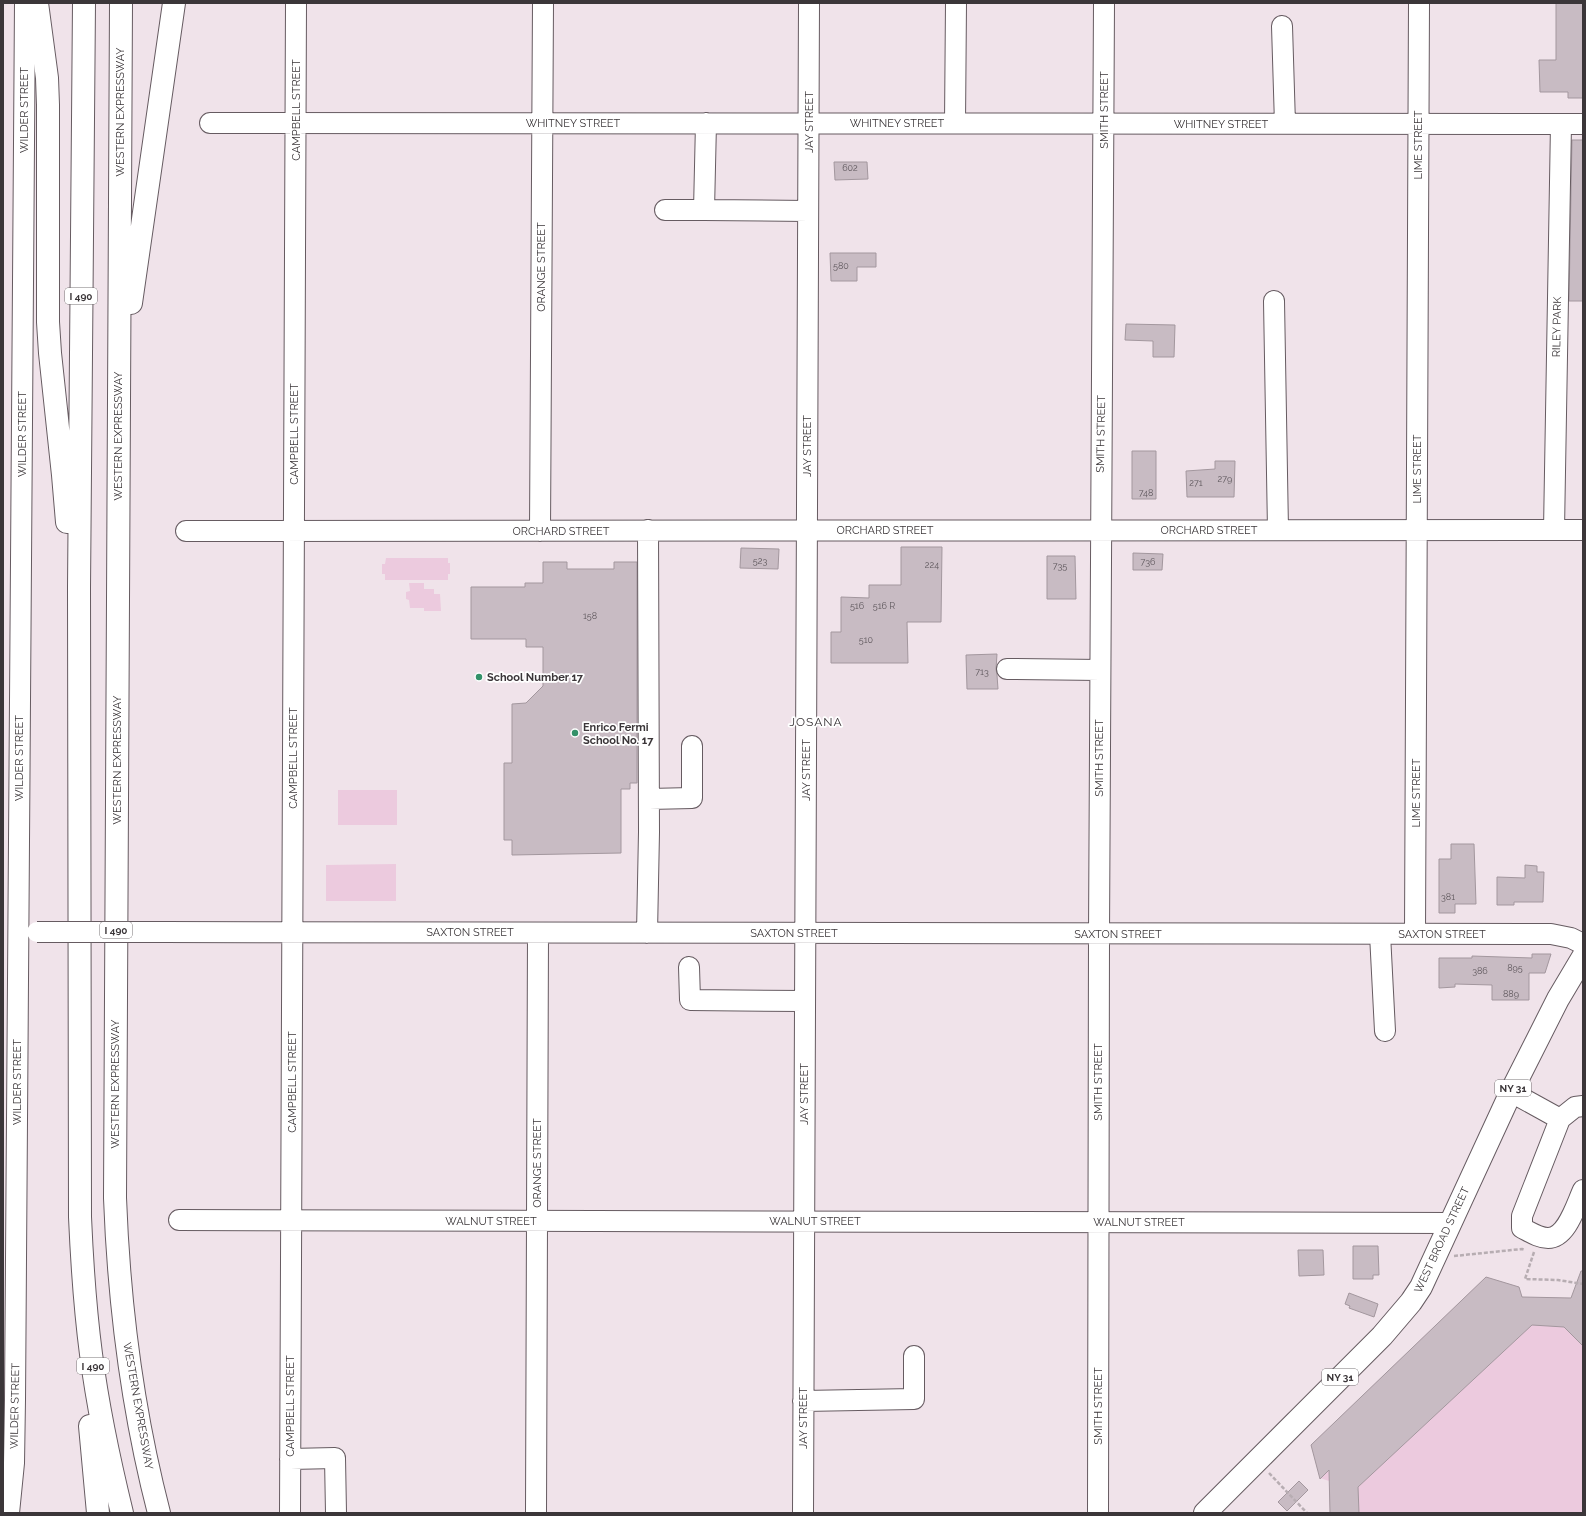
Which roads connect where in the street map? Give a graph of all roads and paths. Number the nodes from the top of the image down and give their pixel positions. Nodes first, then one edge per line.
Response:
1 (25, 3) edge
2 (37, 3) edge
3 (84, 3) edge
4 (121, 3) edge
5 (174, 3) edge
6 (296, 3) edge
7 (543, 3) edge
8 (809, 3) edge
9 (956, 3) edge
10 (1104, 3) edge
11 (1419, 3) edge
12 (1282, 26) dead end
13 (210, 123) dead end
14 (296, 123) junction
15 (542, 123) junction
16 (706, 123) junction
17 (809, 123) junction
18 (955, 123) junction
19 (1104, 123) junction
20 (1285, 124) junction
21 (1418, 124) junction
22 (1561, 124) junction
23 (1583, 124) edge
24 (665, 210) dead end
25 (704, 210) junction
26 (808, 211) junction
27 (1274, 301) dead end
28 (118, 470) junction
29 (12, 526) edge
30 (648, 530) junction
31 (807, 530) junction
32 (1101, 530) junction
33 (1278, 530) junction
34 (1416, 530) junction
35 (1554, 530) junction
36 (1583, 530) edge
37 (186, 531) dead end
38 (294, 531) junction
39 (540, 531) junction
40 (79, 588) junction
41 (1007, 669) dead end
42 (1100, 670) junction
43 (692, 746) dead end
44 (11, 769) edge
45 (649, 799) junction
46 (19, 932) edge
47 (292, 932) junction
48 (538, 933) junction
49 (646, 933) junction
50 (805, 933) junction
51 (1099, 934) junction
52 (1380, 934) junction
53 (1415, 934) junction
54 (1583, 944) edge
55 (1583, 957) edge
56 (689, 968) dead end
57 (805, 1001) junction
58 (1385, 1031) dead end
59 (1510, 1092) junction
60 (1583, 1106) edge
61 (1560, 1119) junction
62 (1583, 1190) edge
63 (80, 1217) junction
64 (179, 1220) dead end
65 (291, 1220) junction
66 (536, 1221) junction
67 (804, 1221) junction
68 (1098, 1222) junction
69 (1450, 1223) junction
70 (1535, 1248) dead end
71 (1533, 1253) junction
72 (1434, 1257) junction
73 (1583, 1284) edge
74 (914, 1356) dead end
75 (133, 1389) junction
76 (803, 1401) junction
77 (290, 1459) junction
78 (1257, 1461) junction
79 (9, 1513) edge
80 (98, 1513) edge
81 (122, 1513) edge
82 (159, 1513) edge
83 (166, 1513) edge
84 (290, 1513) edge
85 (336, 1513) edge
86 (536, 1513) edge
87 (803, 1513) edge
88 (1098, 1513) edge
89 (1205, 1513) edge
90 (1307, 1513) edge

1 - 29 street, WILDER STREET
2 - 40 main road
3 - 40 main road, I 490
4 - 28 main road, WESTERN EXPRESSWAY / I 490
5 - 28 main road
6 - 14 street, CAMPBELL STREET
7 - 15 street, ORANGE STREET
8 - 17 street, JAY STREET
9 - 18 street
10 - 19 street, SMITH STREET
11 - 21 street, LIME STREET
12 - 20 street
13 - 14 street, WHITNEY STREET
14 - 15 street, WHITNEY STREET
14 - 38 street, CAMPBELL STREET
15 - 16 street, WHITNEY STREET
15 - 39 street, ORANGE STREET
16 - 17 street, WHITNEY STREET
16 - 25 street
17 - 18 street, WHITNEY STREET
17 - 26 street, JAY STREET
18 - 19 street, WHITNEY STREET
19 - 20 street, WHITNEY STREET
19 - 32 street, SMITH STREET
20 - 21 street, WHITNEY STREET
21 - 22 street, WHITNEY STREET
21 - 34 street, LIME STREET
22 - 23 street, WHITNEY STREET
22 - 35 street, RILEY PARK
24 - 25 street
25 - 26 street
26 - 31 street, JAY STREET
27 - 33 street
28 - 75 main road, WESTERN EXPRESSWAY / I 490
29 - 44 street, WILDER STREET
30 - 31 street, ORCHARD STREET
30 - 39 street, ORCHARD STREET
30 - 45 street
31 - 32 street, ORCHARD STREET
31 - 50 street, JAY STREET
32 - 33 street, ORCHARD STREET
32 - 42 street, SMITH STREET
33 - 34 street, ORCHARD STREET
34 - 35 street, ORCHARD STREET
34 - 53 street, LIME STREET
35 - 36 street, ORCHARD STREET
37 - 38 street, ORCHARD STREET
38 - 39 street, ORCHARD STREET
38 - 47 street, CAMPBELL STREET
40 - 63 main road, I 490
41 - 42 street
42 - 51 street, SMITH STREET
43 - 45 street
44 - 46 street, WILDER STREET
45 - 49 street
46 - 47 street, SAXTON STREET, bridge
46 - 79 street, WILDER STREET
47 - 48 street, SAXTON STREET
47 - 65 street, CAMPBELL STREET
48 - 49 street, SAXTON STREET
48 - 66 street, ORANGE STREET
49 - 50 street, SAXTON STREET
50 - 51 street, SAXTON STREET
50 - 57 street, JAY STREET
51 - 52 street, SAXTON STREET
51 - 68 street, SMITH STREET
52 - 53 street, SAXTON STREET
52 - 58 street
53 - 54 street, SAXTON STREET
55 - 59 main road, WEST BROAD STREET / NY 31
56 - 57 street
57 - 67 street, JAY STREET
59 - 61 street
59 - 69 main road, WEST BROAD STREET / NY 31
60 - 61 street
61 - 62 street
63 - 80 main road
63 - 81 main road, I 490
64 - 65 street, WALNUT STREET
65 - 66 street, WALNUT STREET
65 - 77 street, CAMPBELL STREET
66 - 67 street, WALNUT STREET
66 - 86 street, ORANGE STREET
67 - 68 street, WALNUT STREET
67 - 76 street, JAY STREET
68 - 69 street, WALNUT STREET
68 - 88 street, SMITH STREET
69 - 72 main road, WEST BROAD STREET / NY 31
70 - 71 path
71 - 72 path
71 - 73 path
72 - 78 main road, WEST BROAD STREET / NY 31
74 - 76 street
75 - 82 main road, WESTERN EXPRESSWAY / I 490
75 - 83 main road
76 - 87 street, JAY STREET
77 - 84 street, CAMPBELL STREET
77 - 85 street
78 - 89 main road, WEST BROAD STREET / NY 31
78 - 90 path

